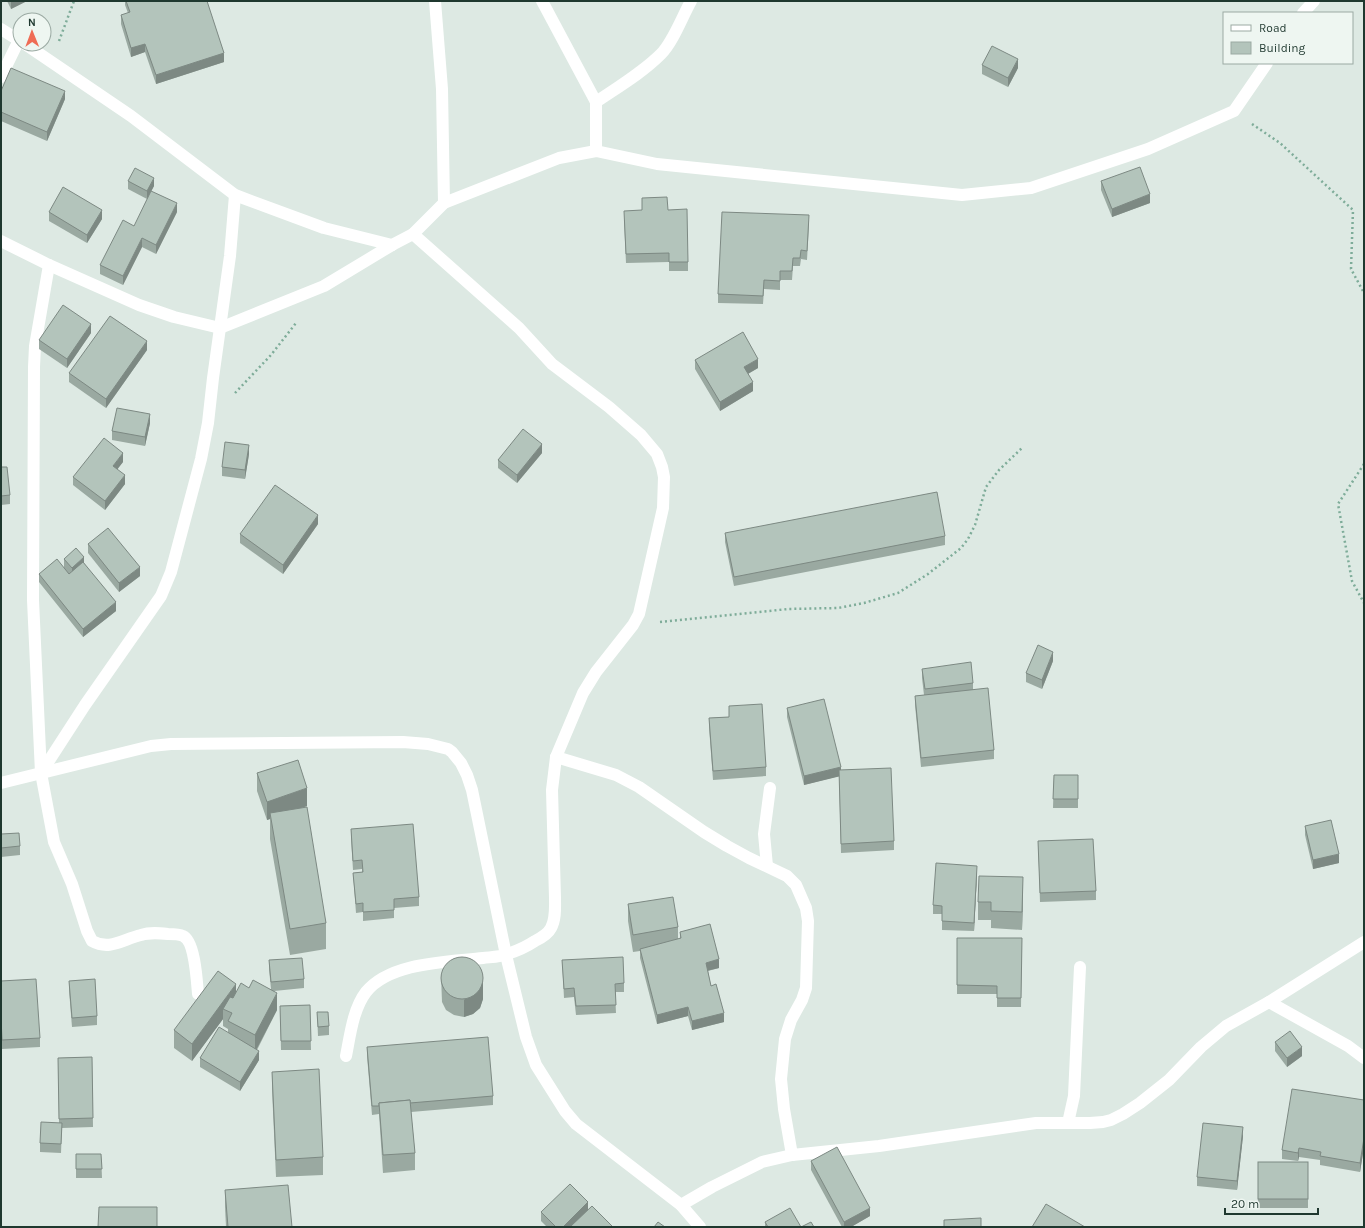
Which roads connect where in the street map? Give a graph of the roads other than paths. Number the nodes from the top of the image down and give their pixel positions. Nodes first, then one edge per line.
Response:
1 (435, 1) edge
2 (542, 1) edge
3 (691, 1) edge
4 (1314, 1) edge
5 (1304, 12) edge
6 (1, 29) edge
7 (12, 36) edge
8 (15, 52) edge
9 (36, 52) edge
10 (1267, 64) edge
11 (1, 77) edge
12 (596, 102) junction
13 (596, 151) junction
14 (235, 195) junction
15 (444, 203) junction
16 (413, 234) junction
17 (1, 241) edge
18 (392, 245) junction
19 (48, 265) junction
20 (220, 328) junction
21 (556, 757) junction
22 (41, 774) junction
23 (1, 784) edge
24 (770, 788) dead end
25 (767, 866) junction
26 (1364, 942) edge
27 (506, 955) junction
28 (1080, 967) dead end
29 (198, 994) dead end
30 (1269, 1002) junction
31 (346, 1056) dead end
32 (1364, 1058) edge
33 (1068, 1123) junction
34 (792, 1155) junction
35 (681, 1205) junction
36 (700, 1227) edge

1 - 15 street
2 - 12 street
3 - 12 street
4 - 5 street
6 - 7 street
8 - 11 street
9 - 14 street
10 - 13 street
12 - 13 street
13 - 15 street
14 - 18 street
14 - 20 street
15 - 16 street
16 - 18 street
16 - 21 street
17 - 19 street
18 - 20 street
19 - 20 street
19 - 22 street
20 - 22 street
21 - 25 street
21 - 27 street
22 - 23 street
22 - 27 street
22 - 29 street
24 - 25 street
25 - 34 street
26 - 30 street
27 - 31 street
27 - 35 street
28 - 33 street
30 - 32 street
30 - 33 street
33 - 34 street
34 - 35 street
35 - 36 street

